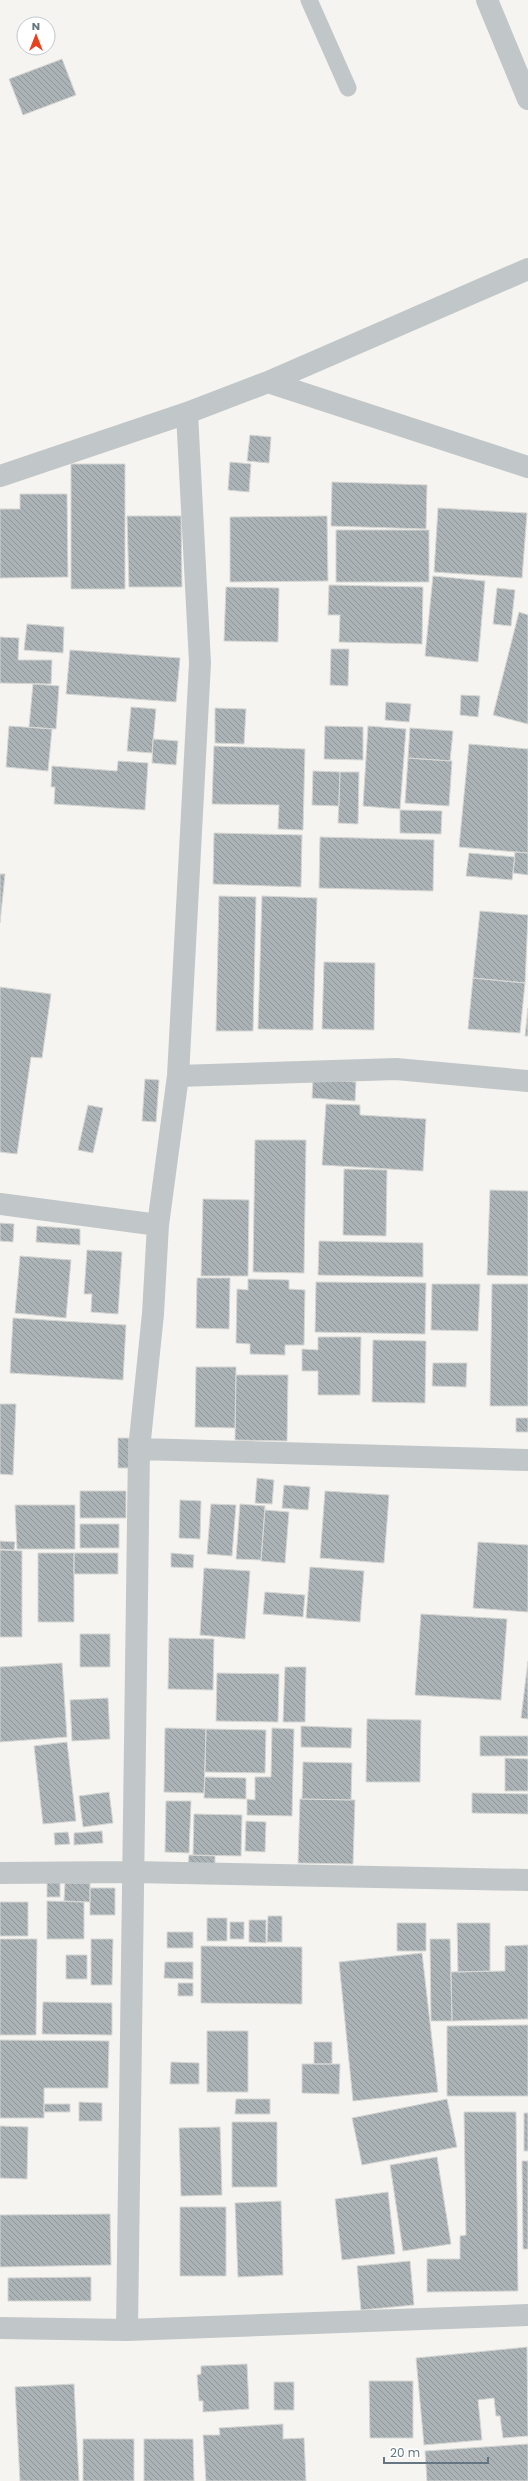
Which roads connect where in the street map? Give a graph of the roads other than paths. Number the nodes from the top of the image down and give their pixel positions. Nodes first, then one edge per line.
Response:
1 (309, 0) edge
2 (487, 0) edge
3 (348, 88) dead end
4 (528, 99) edge
5 (528, 269) edge
6 (268, 382) junction
7 (187, 413) junction
8 (528, 467) edge
9 (0, 476) edge
10 (178, 1076) junction
11 (528, 1081) edge
12 (0, 1204) edge
13 (158, 1226) junction
14 (139, 1449) junction
15 (528, 1460) edge
16 (133, 1872) junction
17 (0, 1873) edge
18 (528, 1880) edge
19 (528, 2316) edge
20 (0, 2328) edge
21 (128, 2330) junction

1 - 3 lane
2 - 4 street
5 - 6 street
6 - 7 street
6 - 8 street
7 - 9 street
7 - 10 street
10 - 11 street
10 - 13 street
12 - 13 street
13 - 14 street
14 - 15 street
14 - 16 street
16 - 17 street
16 - 18 street
16 - 21 street
19 - 21 street
20 - 21 street

